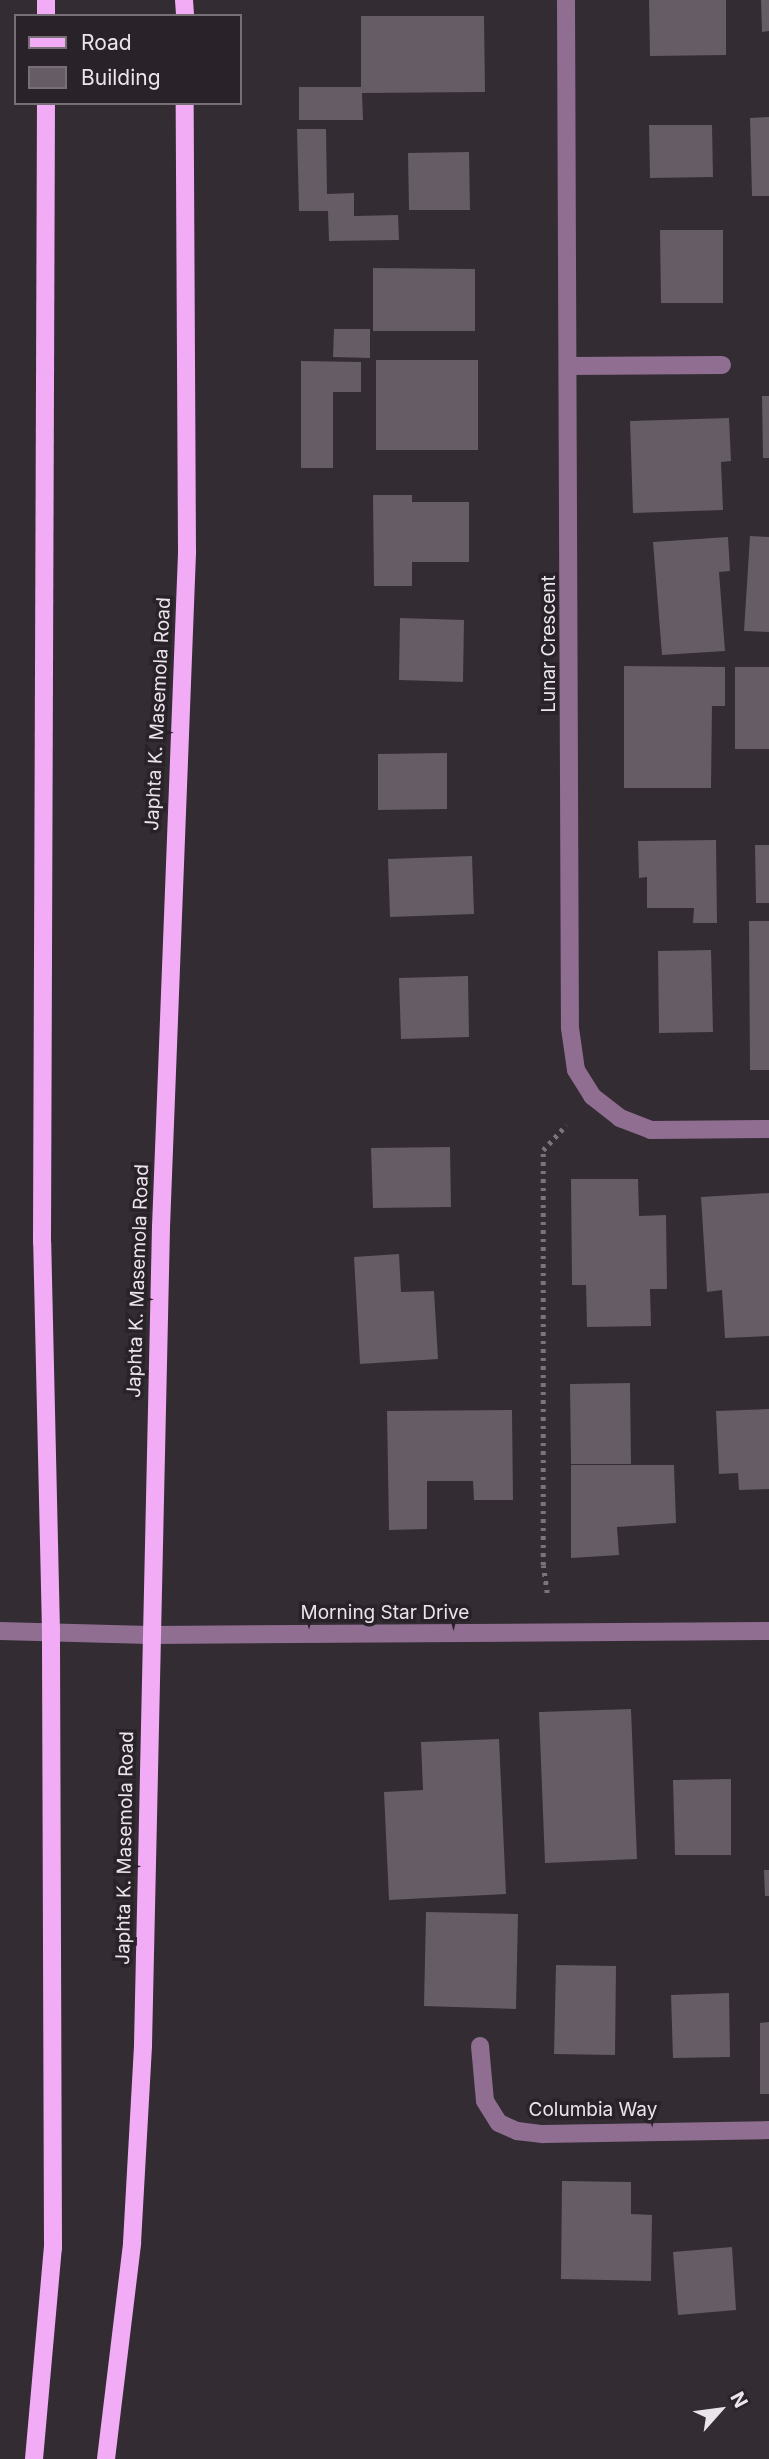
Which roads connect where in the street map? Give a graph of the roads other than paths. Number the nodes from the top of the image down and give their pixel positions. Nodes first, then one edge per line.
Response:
1 (566, 0) edge
2 (46, 105) edge
3 (185, 105) edge
4 (722, 365) dead end
5 (569, 366) junction
6 (769, 1129) edge
7 (0, 1631) edge
8 (51, 1631) junction
9 (769, 1631) edge
10 (149, 1635) junction
11 (480, 2046) dead end
12 (769, 2130) edge
13 (34, 2459) edge
14 (106, 2459) edge

1 - 5 street, Lunar Crescent
2 - 8 main road
3 - 10 main road, Japhta K. Masemola Road
4 - 5 street
5 - 6 street, Lunar Crescent
7 - 8 street, Morning Star Drive
8 - 10 street, Morning Star Drive
8 - 13 main road
9 - 10 street, Morning Star Drive
10 - 14 main road, Japhta K. Masemola Road
11 - 12 street, Columbia Way

